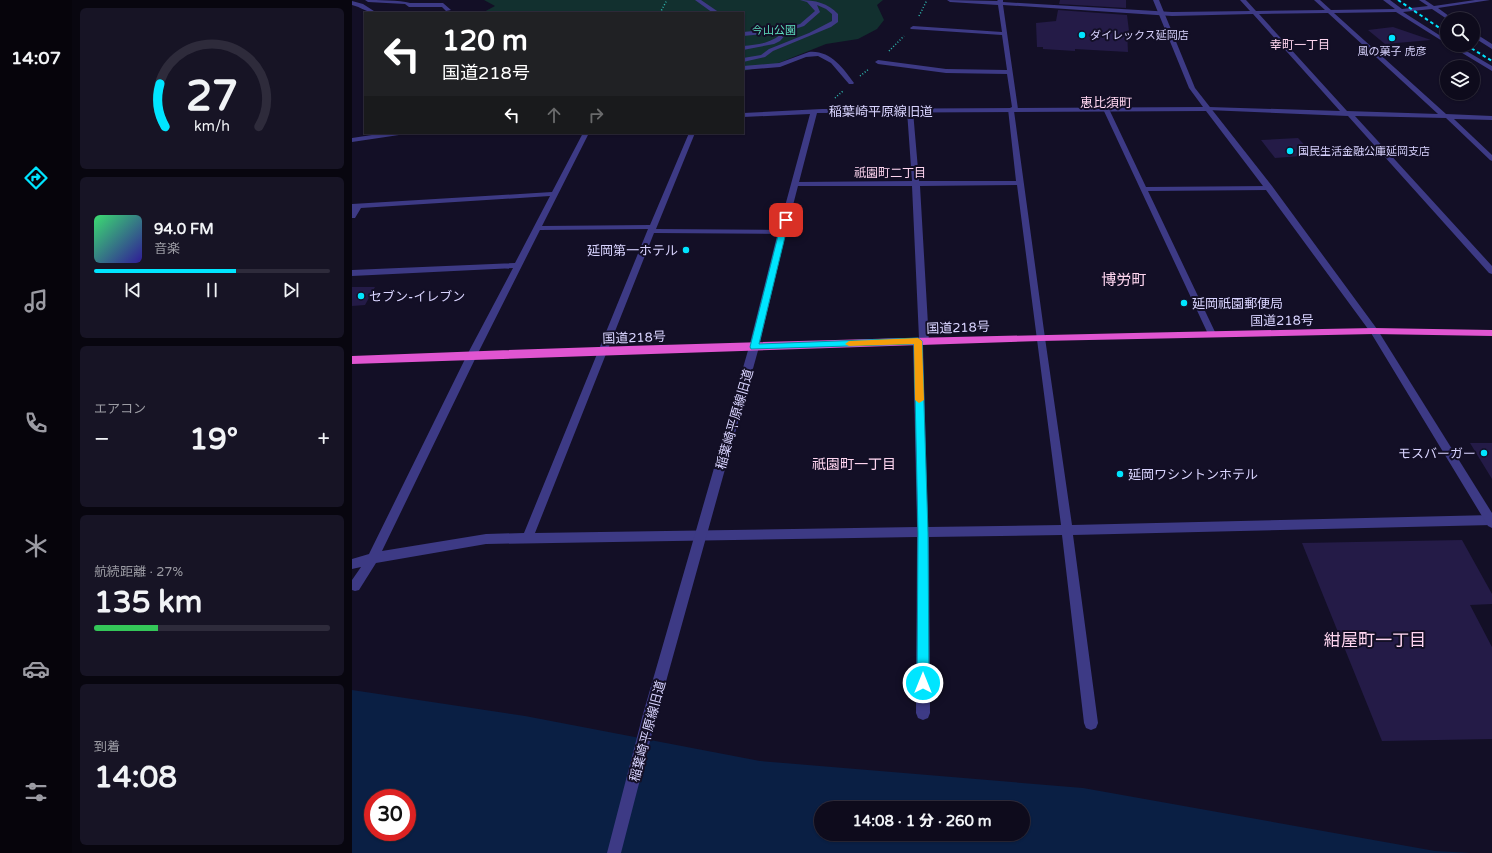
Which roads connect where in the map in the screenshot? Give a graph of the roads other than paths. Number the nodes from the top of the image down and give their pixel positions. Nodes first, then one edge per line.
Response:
1 (368, 0) edge
2 (415, 0) edge
3 (698, 0) edge
4 (804, 0) edge
5 (950, 0) edge
6 (1156, 0) edge
7 (1243, 0) edge
8 (1317, 0) edge
9 (1386, 0) edge
10 (1422, 0) edge
11 (1487, 0) edge
12 (1000, 2) edge
13 (352, 3) edge
14 (406, 3) junction
15 (1433, 7) junction
16 (448, 10) dead end
17 (1399, 10) junction
18 (1329, 11) junction
19 (372, 12) edge
20 (716, 12) edge
21 (1255, 12) junction
22 (1440, 12) edge
23 (1161, 13) junction
24 (913, 28) dead end
25 (787, 30) junction
26 (744, 34) edge
27 (1005, 34) junction
28 (1440, 37) edge
29 (1480, 38) edge
30 (1490, 44) edge
31 (744, 48) edge
32 (771, 50) junction
33 (744, 52) edge
34 (1464, 52) edge
35 (744, 60) edge
36 (878, 62) dead end
37 (744, 69) edge
38 (1492, 69) edge
39 (1010, 72) junction
40 (851, 83) dead end
41 (1013, 109) junction
42 (1106, 109) junction
43 (1209, 109) junction
44 (910, 111) junction
45 (814, 112) junction
46 (1348, 114) junction
47 (744, 115) edge
48 (1445, 116) junction
49 (1492, 118) edge
50 (392, 134) edge
51 (585, 134) edge
52 (692, 134) edge
53 (352, 140) edge
54 (1492, 159) edge
55 (916, 183) junction
56 (1021, 183) junction
57 (796, 184) junction
58 (1269, 188) junction
59 (1144, 189) junction
60 (554, 194) junction
61 (355, 206) edge
62 (352, 216) edge
63 (536, 228) junction
64 (652, 229) junction
65 (782, 232) junction
66 (518, 265) junction
67 (1492, 271) edge
68 (352, 273) edge
69 (1374, 331) junction
70 (1492, 333) edge
71 (1212, 334) junction
72 (1040, 338) junction
73 (921, 341) junction
74 (754, 347) junction
75 (604, 351) junction
76 (472, 355) junction
77 (352, 360) edge
78 (1491, 521) edge
79 (1067, 530) junction
80 (923, 533) junction
81 (701, 537) junction
82 (527, 539) junction
83 (373, 558) junction
84 (352, 564) edge
85 (355, 586) dead end
86 (923, 713) dead end
87 (1090, 723) dead end
88 (614, 853) edge

1 - 14 street
2 - 14 street
3 - 20 street
4 - 25 street
4 - 32 street
5 - 12 street
6 - 23 street
7 - 21 street
8 - 18 street
9 - 17 street
10 - 15 street
11 - 15 street
12 - 23 street
12 - 27 street
13 - 19 street
14 - 16 street
15 - 17 street
15 - 22 street
17 - 18 street
17 - 28 street
18 - 21 street
18 - 48 street
21 - 23 street
21 - 46 street
23 - 43 street
24 - 27 street
25 - 26 street
25 - 31 street
27 - 39 street
29 - 30 street
32 - 33 street
32 - 35 street
34 - 38 street
36 - 39 street
37 - 40 street
39 - 41 street
41 - 42 street, 稲葉崎平原線旧道
41 - 44 street, 稲葉崎平原線旧道
41 - 56 street
42 - 43 street, 稲葉崎平原線旧道
42 - 59 street
43 - 46 street, 稲葉崎平原線旧道
43 - 58 street
44 - 45 street, 稲葉崎平原線旧道
44 - 55 street
45 - 47 street
45 - 57 street, 稲葉崎平原線旧道
46 - 48 street, 稲葉崎平原線旧道
46 - 67 street
48 - 49 street, 稲葉崎平原線旧道
48 - 54 street
50 - 53 street
51 - 60 street
52 - 64 street
55 - 56 street
55 - 57 street
55 - 73 street
56 - 72 street
57 - 65 street, 稲葉崎平原線旧道
58 - 59 street
58 - 69 street
59 - 71 street
60 - 61 street
60 - 63 street
61 - 62 street
63 - 64 street
63 - 66 street
64 - 65 street
64 - 75 street
65 - 74 street, 稲葉崎平原線旧道
66 - 68 street
66 - 76 street
69 - 70 highway, 国道218号
69 - 71 highway, 国道218号
69 - 78 street
71 - 72 highway, 国道218号
72 - 73 highway, 国道218号
72 - 79 street
73 - 74 highway, 国道218号
73 - 80 street
74 - 75 highway, 国道218号
74 - 81 street, 稲葉崎平原線旧道
75 - 76 highway, 国道218号
75 - 82 street
76 - 77 highway, 国道218号
76 - 83 street
78 - 79 street
79 - 80 street
79 - 87 street
80 - 81 street
80 - 86 street
81 - 82 street
81 - 88 street, 稲葉崎平原線旧道
82 - 83 street
83 - 84 street
83 - 85 street

